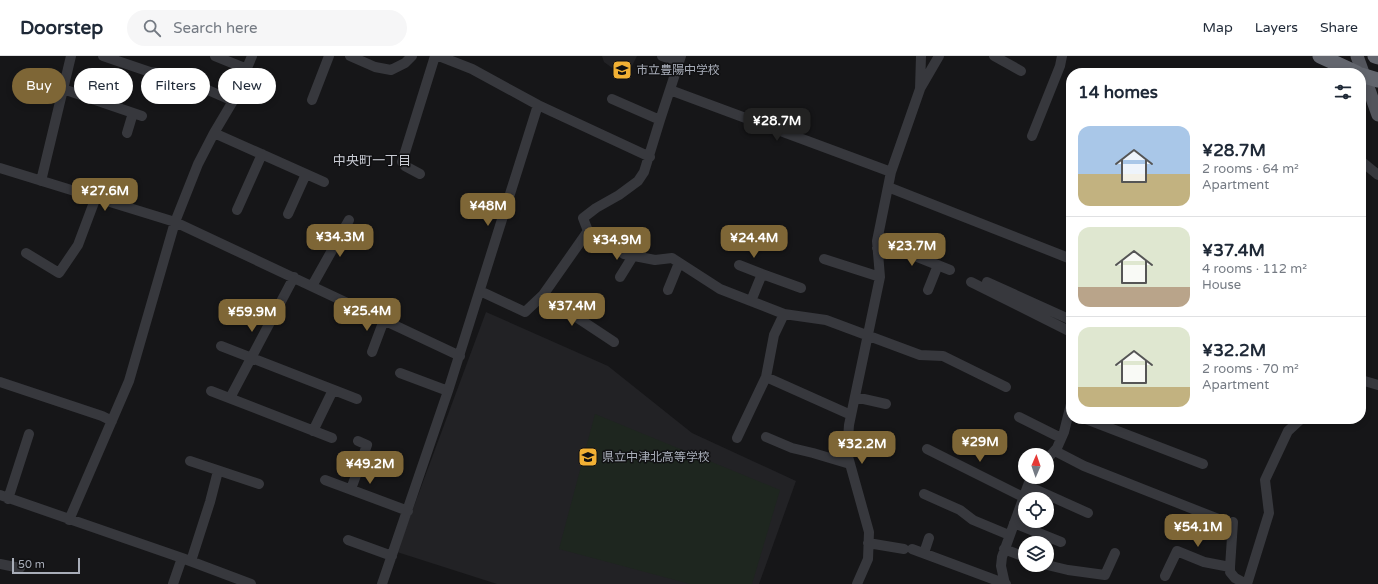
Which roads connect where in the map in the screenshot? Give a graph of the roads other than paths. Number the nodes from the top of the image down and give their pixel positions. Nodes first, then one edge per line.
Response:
1 (71, 56) edge
2 (103, 56) edge
3 (215, 56) edge
4 (252, 56) edge
5 (329, 56) edge
6 (350, 56) edge
7 (412, 56) edge
8 (435, 56) edge
9 (439, 56) edge
10 (662, 56) edge
11 (921, 56) edge
12 (938, 56) edge
13 (994, 56) edge
14 (1062, 56) edge
15 (1320, 56) edge
16 (1357, 56) edge
17 (1375, 56) edge
18 (1378, 57) edge
19 (680, 59) edge
20 (244, 68) edge
21 (246, 68) edge
22 (1343, 68) edge
23 (1359, 68) edge
24 (1021, 71) dead end
25 (1366, 78) edge
26 (66, 80) edge
27 (1378, 80) edge
28 (1366, 88) edge
29 (920, 89) junction
30 (66, 90) edge
31 (670, 90) junction
32 (218, 94) edge
33 (612, 99) dead end
34 (312, 100) dead end
35 (60, 104) edge
36 (231, 104) edge
37 (538, 106) junction
38 (1378, 115) edge
39 (660, 120) junction
40 (127, 133) dead end
41 (214, 133) junction
42 (1032, 136) dead end
43 (262, 154) junction
44 (650, 157) junction
45 (1366, 165) edge
46 (0, 168) edge
47 (891, 172) junction
48 (306, 174) junction
49 (420, 174) dead end
50 (1378, 175) edge
51 (41, 180) junction
52 (324, 182) dead end
53 (888, 187) junction
54 (96, 198) junction
55 (237, 210) dead end
56 (288, 214) dead end
57 (349, 220) dead end
58 (176, 222) junction
59 (588, 231) junction
60 (877, 248) junction
61 (26, 253) dead end
62 (633, 256) junction
63 (1066, 257) edge
64 (824, 259) dead end
65 (679, 263) junction
66 (739, 265) dead end
67 (938, 265) junction
68 (950, 270) dead end
69 (762, 274) junction
70 (294, 277) junction
71 (620, 277) dead end
72 (880, 277) junction
73 (970, 282) dead end
74 (987, 282) dead end
75 (312, 286) junction
76 (801, 288) dead end
77 (668, 290) dead end
78 (928, 290) dead end
79 (480, 291) junction
80 (543, 295) junction
81 (751, 301) junction
82 (784, 314) junction
83 (1066, 318) edge
84 (384, 320) junction
85 (1066, 330) edge
86 (869, 336) junction
87 (614, 342) dead end
88 (221, 346) dead end
89 (372, 352) dead end
90 (460, 356) junction
91 (251, 358) junction
92 (400, 373) dead end
93 (766, 377) junction
94 (1366, 381) edge
95 (0, 382) edge
96 (1378, 385) edge
97 (1006, 387) dead end
98 (333, 390) junction
99 (211, 391) dead end
100 (448, 391) junction
101 (855, 397) junction
102 (230, 398) junction
103 (357, 399) dead end
104 (886, 404) dead end
105 (851, 415) junction
106 (1019, 417) dead end
107 (112, 421) junction
108 (1066, 422) edge
109 (1099, 424) edge
110 (1296, 424) edge
111 (313, 431) junction
112 (29, 434) dead end
113 (766, 437) dead end
114 (332, 438) dead end
115 (737, 438) dead end
116 (1061, 438) junction
117 (358, 441) dead end
118 (928, 449) dead end
119 (1055, 451) joint
120 (190, 461) dead end
121 (850, 464) junction
122 (1203, 464) dead end
123 (218, 471) junction
124 (325, 480) dead end
125 (260, 484) dead end
126 (1035, 484) edge
127 (350, 489) junction
128 (924, 494) dead end
129 (1018, 494) edge
130 (4, 497) edge
131 (408, 511) junction
132 (1018, 511) edge
133 (1088, 513) dead end
134 (69, 520) junction
135 (1014, 523) junction
136 (1009, 535) junction
137 (929, 538) dead end
138 (348, 540) dead end
139 (1062, 542) dead end
140 (868, 543) junction
141 (1004, 549) junction
142 (924, 553) junction
143 (1115, 553) dead end
144 (1018, 554) edge
145 (392, 556) junction
146 (187, 559) junction
147 (0, 564) edge
148 (1054, 567) edge
149 (1230, 567) junction
150 (20, 568) dead end
151 (1165, 576) dead end
152 (172, 584) edge
153 (251, 584) edge
154 (382, 584) edge
155 (857, 584) edge
156 (1005, 584) edge
157 (1246, 584) edge

1 - 26 street
2 - 32 street
3 - 20 street
4 - 21 street
5 - 34 street
6 - 7 street
8 - 49 street
9 - 37 street
10 - 19 street
11 - 29 street
12 - 29 street
13 - 24 street
14 - 42 street
15 - 22 highway
16 - 23 main road
17 - 18 highway
19 - 31 street
25 - 27 highway
28 - 38 main road
29 - 47 street
30 - 40 street
31 - 39 street
31 - 47 street
33 - 39 street
35 - 51 street
36 - 41 street
37 - 44 street
37 - 79 street
39 - 44 street
41 - 43 street
41 - 58 street
43 - 48 street
43 - 55 street
44 - 59 street
45 - 50 street
46 - 51 street
47 - 53 street
48 - 52 street
48 - 56 street
51 - 54 street
53 - 60 street
53 - 63 street
54 - 58 street
54 - 61 street
57 - 75 street
58 - 70 street
58 - 107 street
59 - 62 street
59 - 80 street
60 - 67 street
60 - 72 street
62 - 65 street
62 - 71 street
64 - 72 street
65 - 77 street
65 - 81 street
66 - 69 street
67 - 68 street
67 - 78 street
69 - 76 street
69 - 81 street
70 - 75 street
70 - 91 street
72 - 86 street
73 - 85 street
74 - 83 street
75 - 84 street
79 - 80 street
79 - 90 street
80 - 87 street
81 - 82 street
82 - 86 street
82 - 93 street
84 - 89 street
84 - 90 street
86 - 97 street
86 - 101 street
88 - 91 street
90 - 100 street
91 - 98 street
91 - 102 street
92 - 100 street
93 - 105 street
93 - 115 street
94 - 96 street
95 - 107 street
98 - 103 street
98 - 111 street
99 - 102 street
100 - 131 street
101 - 104 street
101 - 105 street
102 - 111 street
105 - 121 street
106 - 116 street
107 - 134 street
108 - 116 street
109 - 122 street
110 - 157 street
111 - 114 street
112 - 130 street
113 - 121 street
116 - 119 street
117 - 127 street
118 - 129 street
119 - 149 street
120 - 123 street
121 - 140 street
123 - 125 street
123 - 146 street
124 - 127 street
126 - 133 street
127 - 131 street
128 - 136 street
130 - 134 street
131 - 145 street
132 - 135 street
134 - 146 street
135 - 136 street
135 - 139 street
136 - 141 street
137 - 142 street
138 - 145 street
140 - 142 street
140 - 155 street
141 - 144 street
141 - 156 street
142 - 156 street
143 - 148 street
145 - 154 street
146 - 152 street
146 - 153 street
147 - 150 street
149 - 151 street
149 - 157 street

